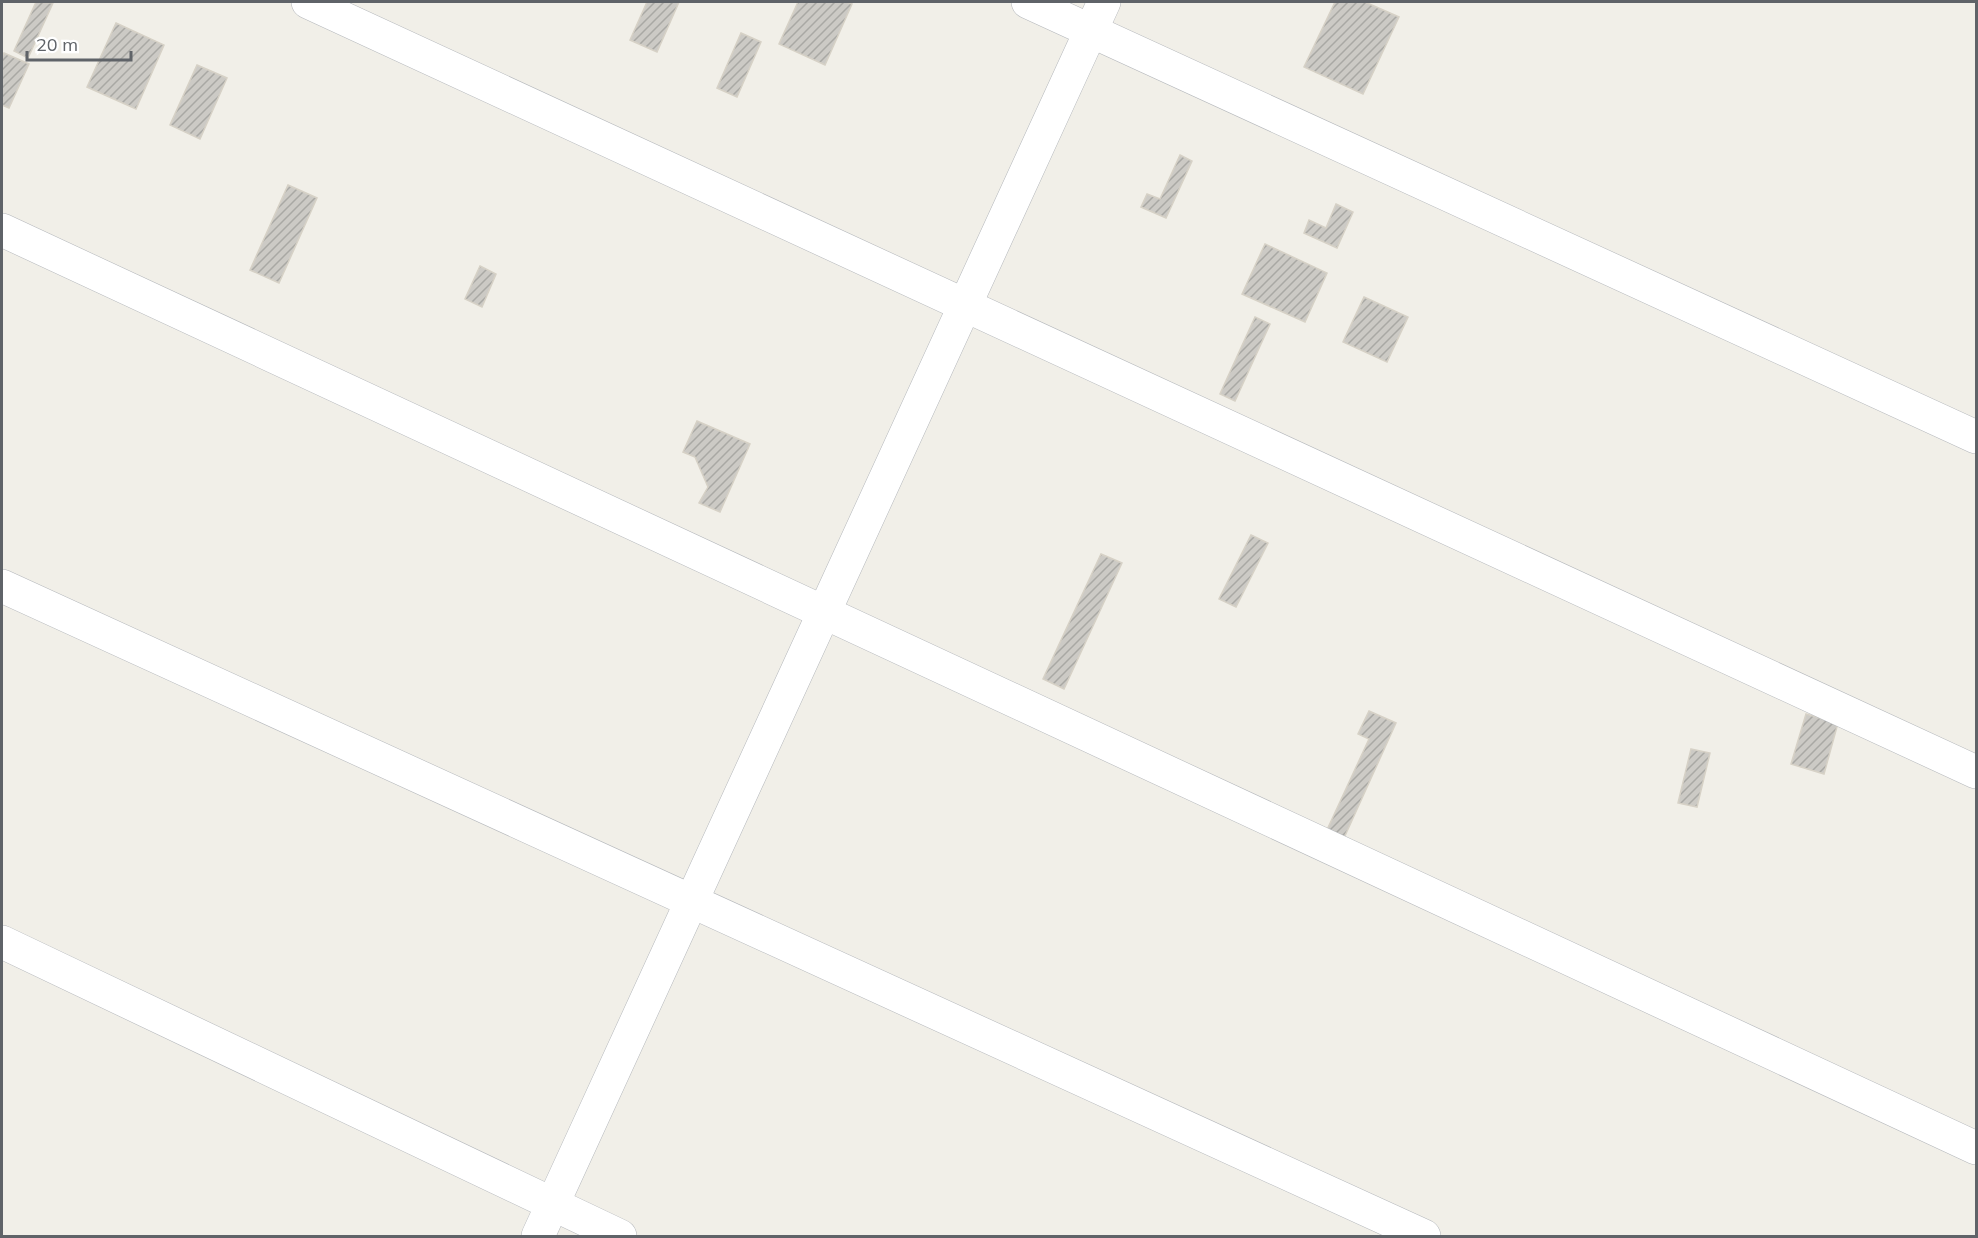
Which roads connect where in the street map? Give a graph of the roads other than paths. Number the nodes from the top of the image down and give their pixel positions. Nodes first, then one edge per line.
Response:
1 (308, 2) edge
2 (1028, 2) edge
3 (1098, 16) edge
4 (2, 230) edge
5 (964, 305) junction
6 (1977, 437) edge
7 (2, 586) edge
8 (823, 612) junction
9 (1977, 772) edge
10 (691, 900) junction
11 (2, 942) edge
12 (1977, 1148) edge
13 (552, 1205) junction
14 (538, 1236) edge
15 (620, 1236) edge
16 (1424, 1236) edge

1 - 5 street
2 - 3 street
3 - 5 street
3 - 6 street
4 - 8 street
5 - 8 street
5 - 9 street
7 - 10 street
8 - 10 street
8 - 12 street
10 - 13 street
10 - 16 street
11 - 13 street
13 - 14 street
13 - 15 street

